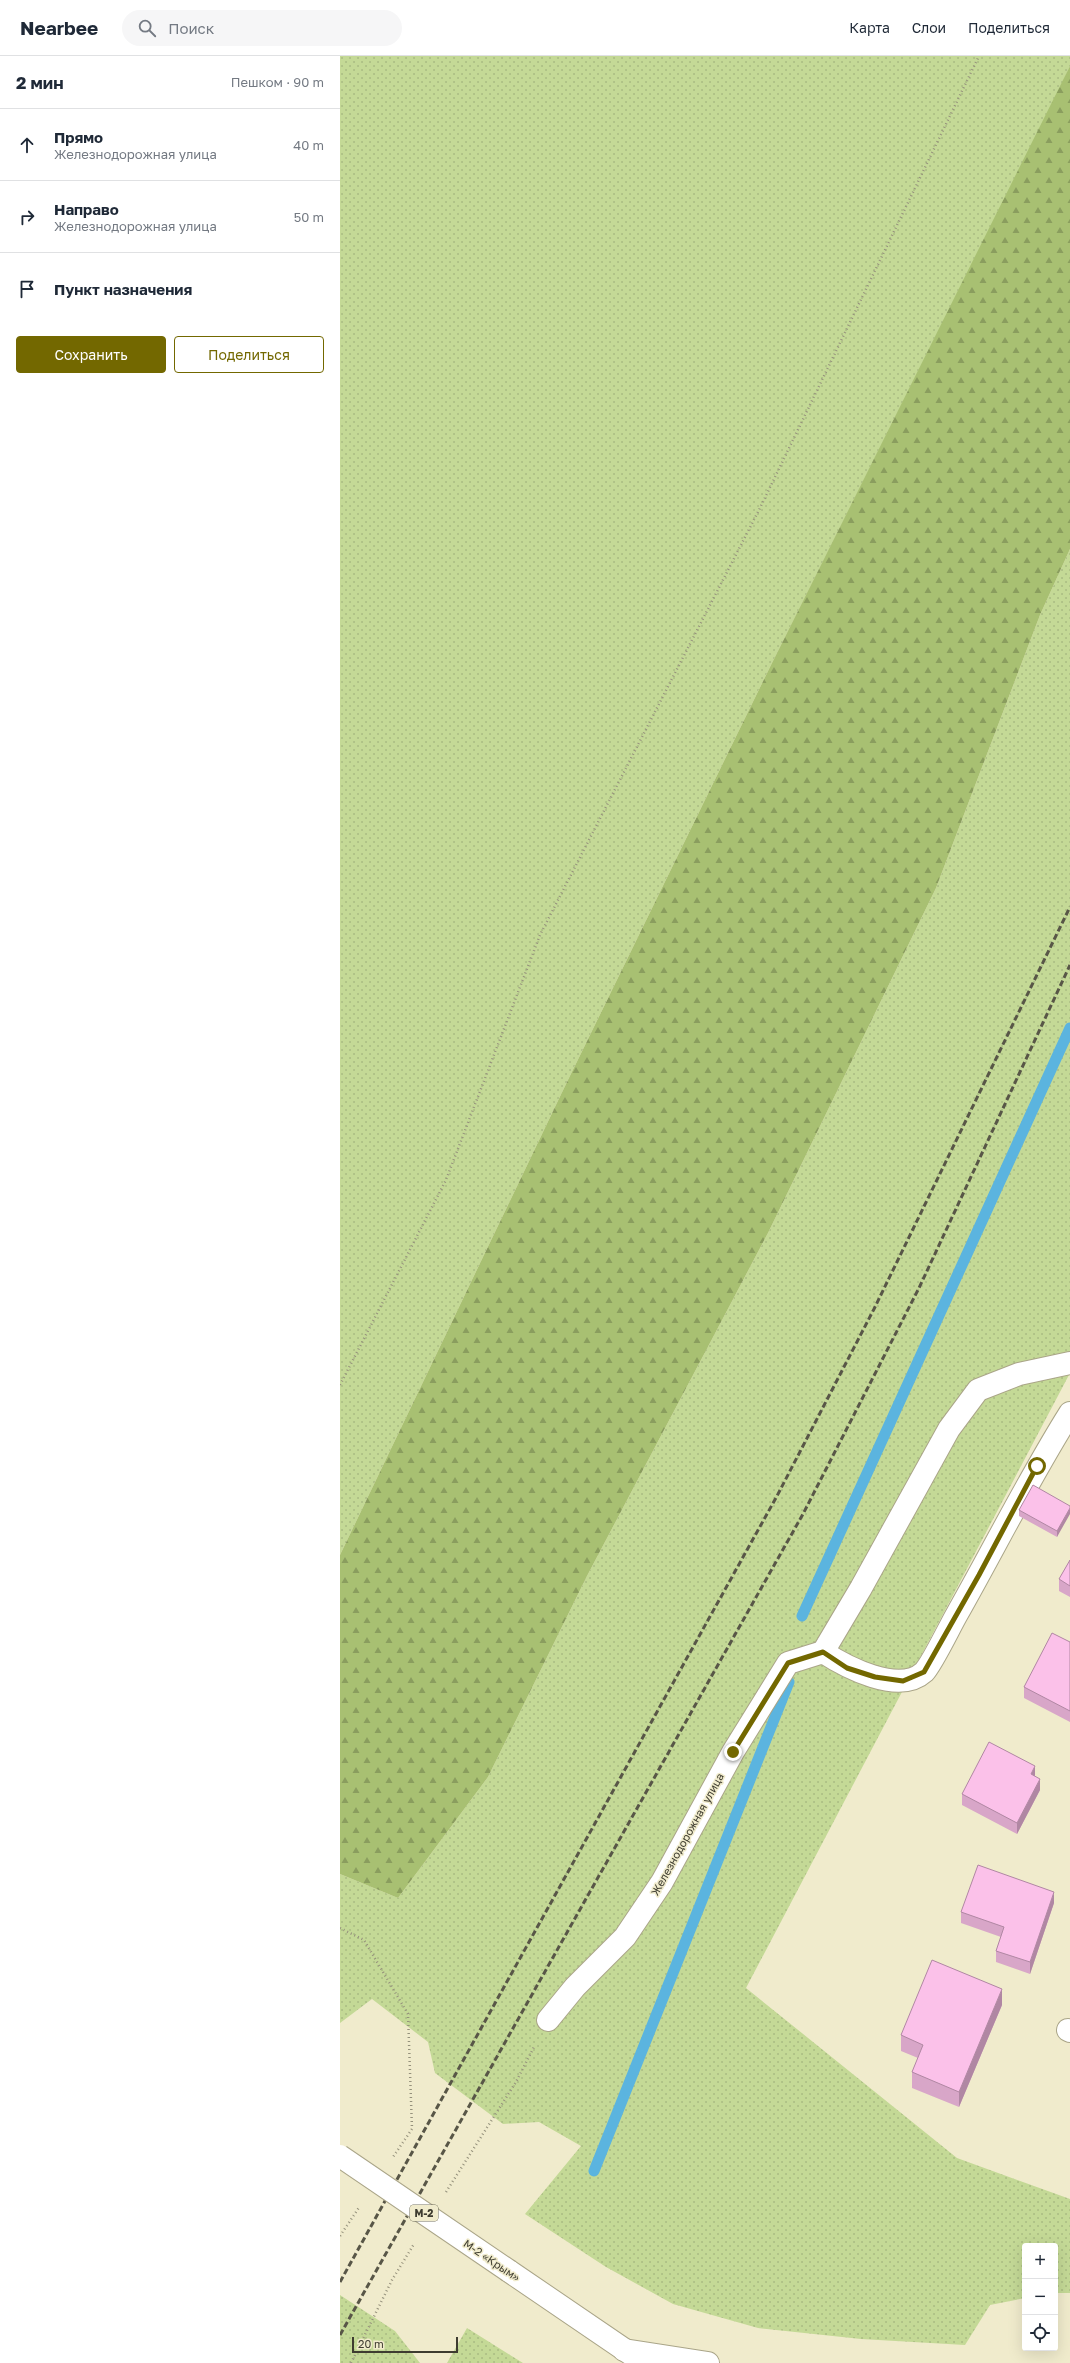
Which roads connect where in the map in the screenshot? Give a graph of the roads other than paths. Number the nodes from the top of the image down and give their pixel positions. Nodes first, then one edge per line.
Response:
1 (1070, 1363) edge
2 (1070, 1413) edge
3 (823, 1652) junction
4 (548, 2020) dead end
5 (340, 2156) edge
6 (624, 2350) junction
7 (644, 2363) edge
8 (708, 2363) edge

1 - 3 main road
2 - 3 main road
3 - 4 main road, Железнодорожная улица
5 - 6 main road, М-2 «Крым» / М-2, bridge
6 - 7 main road, М-2 «Крым» / М-2
6 - 8 main road

